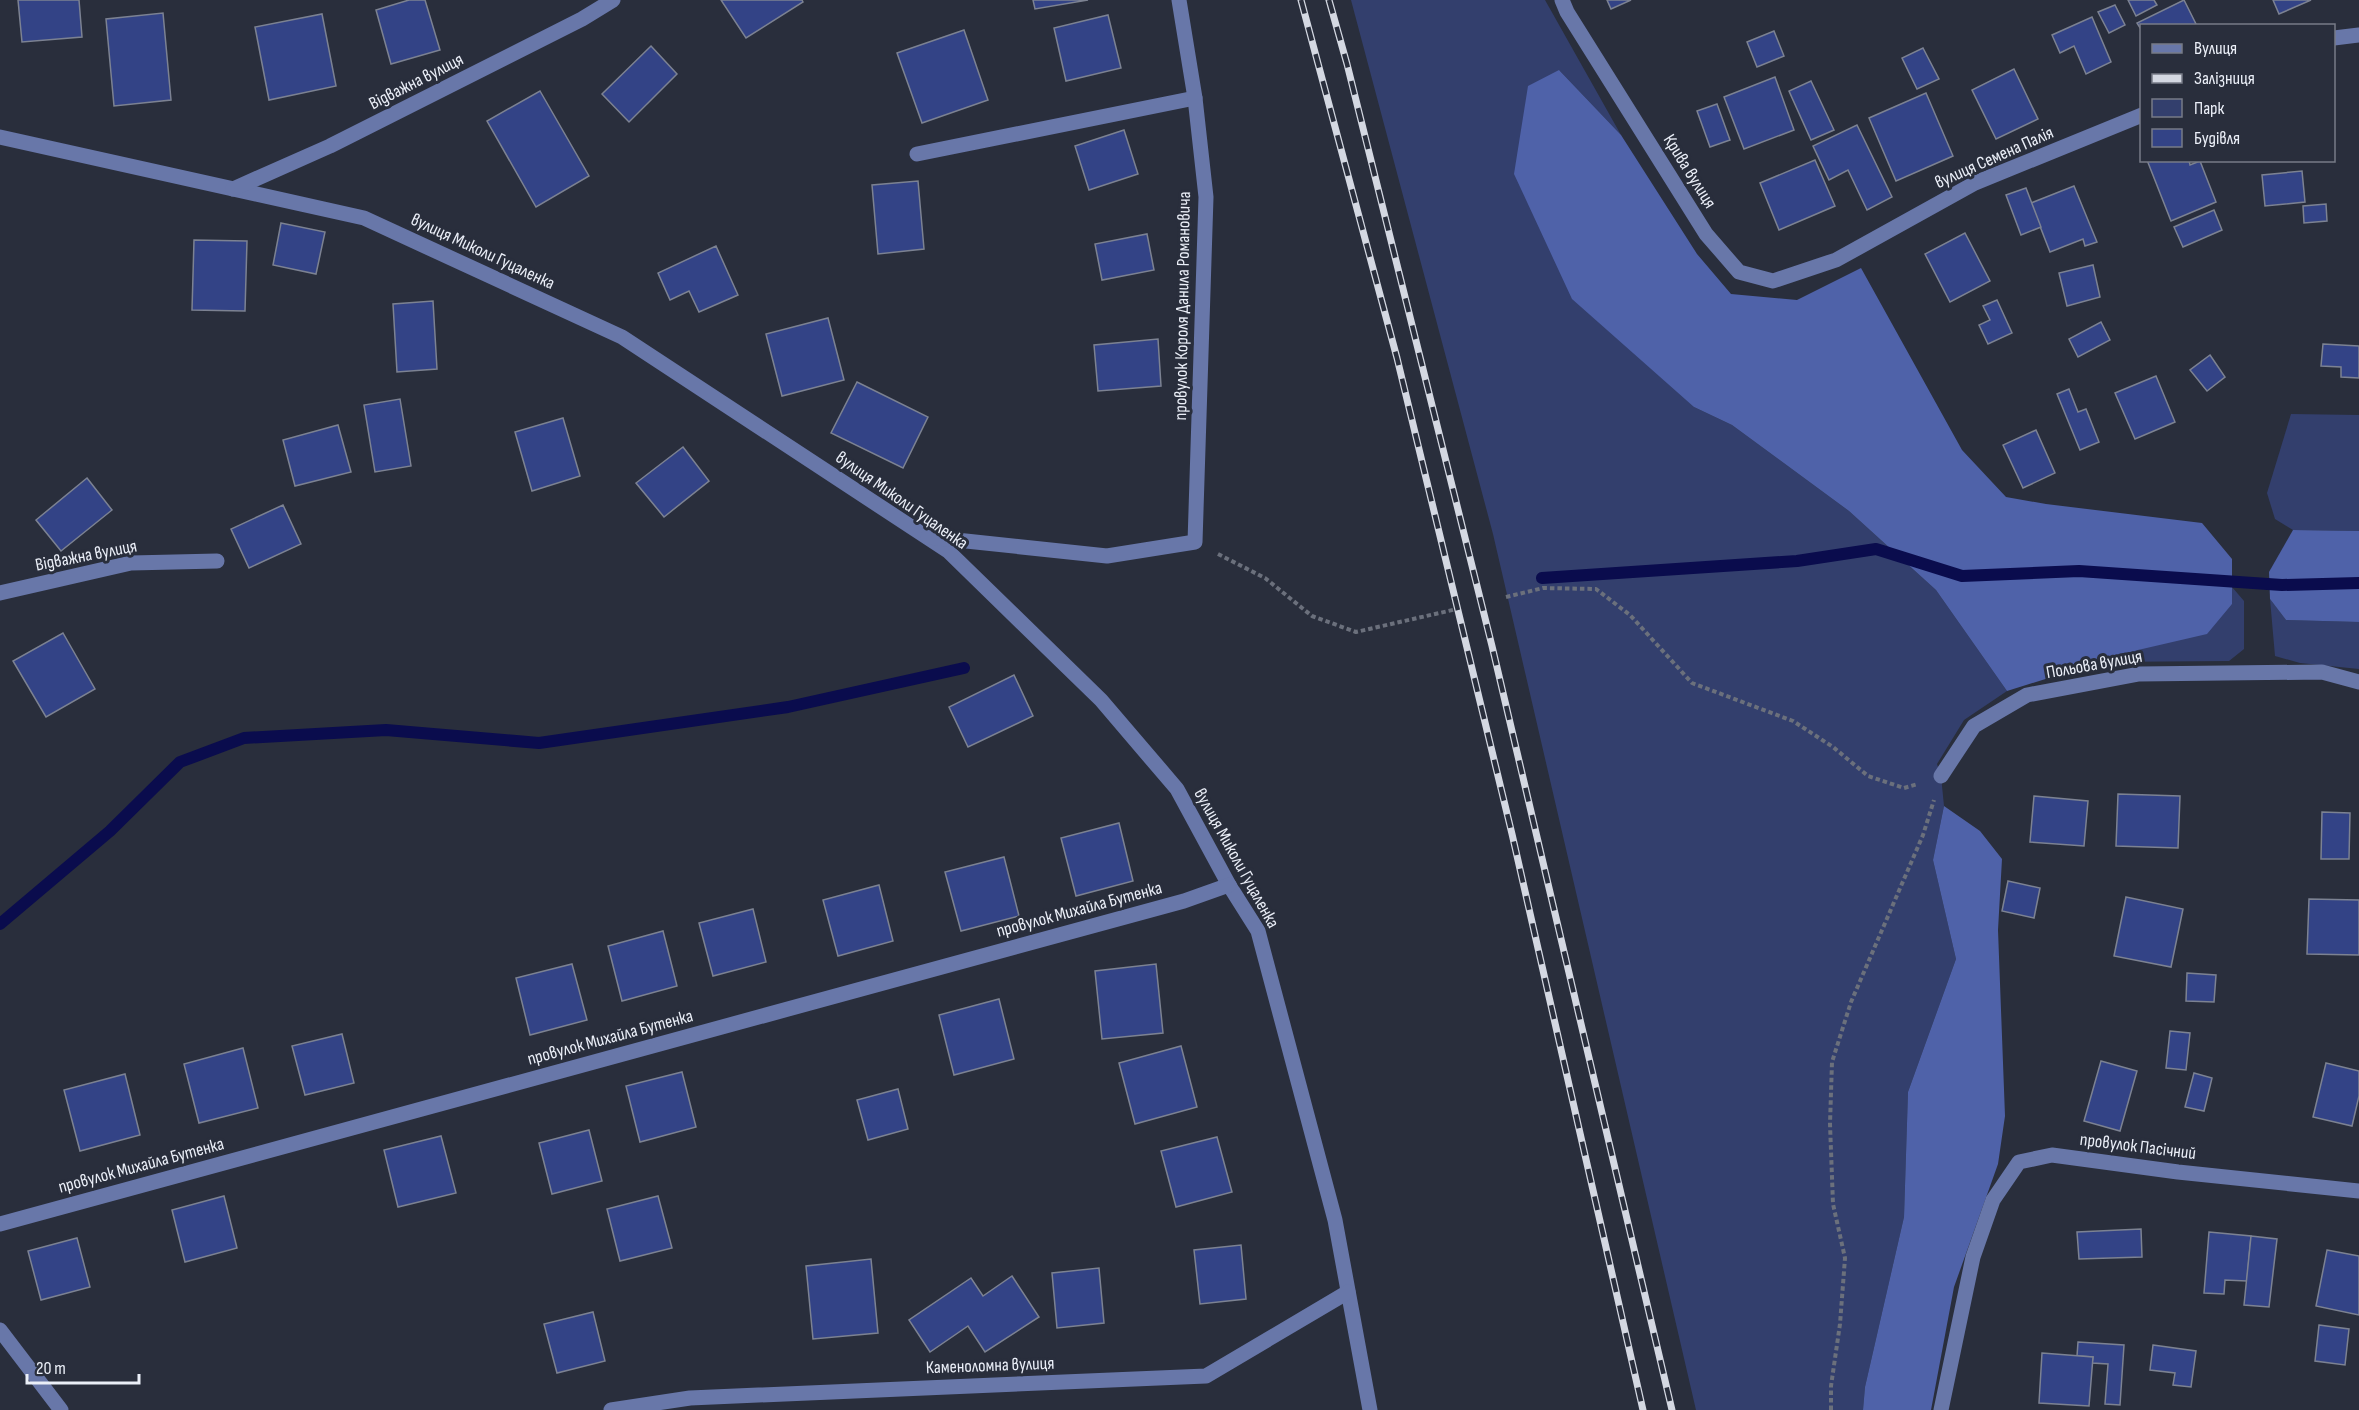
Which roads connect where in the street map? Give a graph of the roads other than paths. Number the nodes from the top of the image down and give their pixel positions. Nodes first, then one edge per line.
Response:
1 (613, 0) edge
2 (1179, 0) edge
3 (1562, 0) edge
4 (2359, 35) edge
5 (2335, 38) edge
6 (1195, 98) junction
7 (2140, 116) edge
8 (0, 137) edge
9 (917, 154) dead end
10 (233, 189) junction
11 (1836, 260) joint
12 (925, 536) junction
13 (217, 561) dead end
14 (0, 593) edge
15 (2359, 682) edge
16 (1941, 776) road end
17 (1229, 885) junction
18 (2359, 1191) edge
19 (0, 1224) edge
20 (1348, 1292) junction
21 (0, 1330) edge
22 (61, 1410) edge
23 (611, 1410) edge
24 (1370, 1410) edge
25 (1941, 1410) edge

1 - 10 street, Відважна вулиця
2 - 6 street, провулок Короля Данила Романовича
3 - 11 street, Крива вулиця
4 - 5 street
6 - 9 street
6 - 12 street, провулок Короля Данила Романовича
7 - 11 street, вулиця Семена Палія
8 - 10 street, вулиця Миколи Гуцаленка
10 - 12 street, вулиця Миколи Гуцаленка
12 - 17 street, вулиця Миколи Гуцаленка
13 - 14 street, Відважна вулиця
15 - 16 street, Польова вулиця
17 - 19 street, провулок Михайла Бутенка
17 - 20 street, вулиця Миколи Гуцаленка
18 - 25 street, провулок Пасічний
20 - 23 street, Каменоломна вулиця
20 - 24 street, вулиця Миколи Гуцаленка
21 - 22 street

